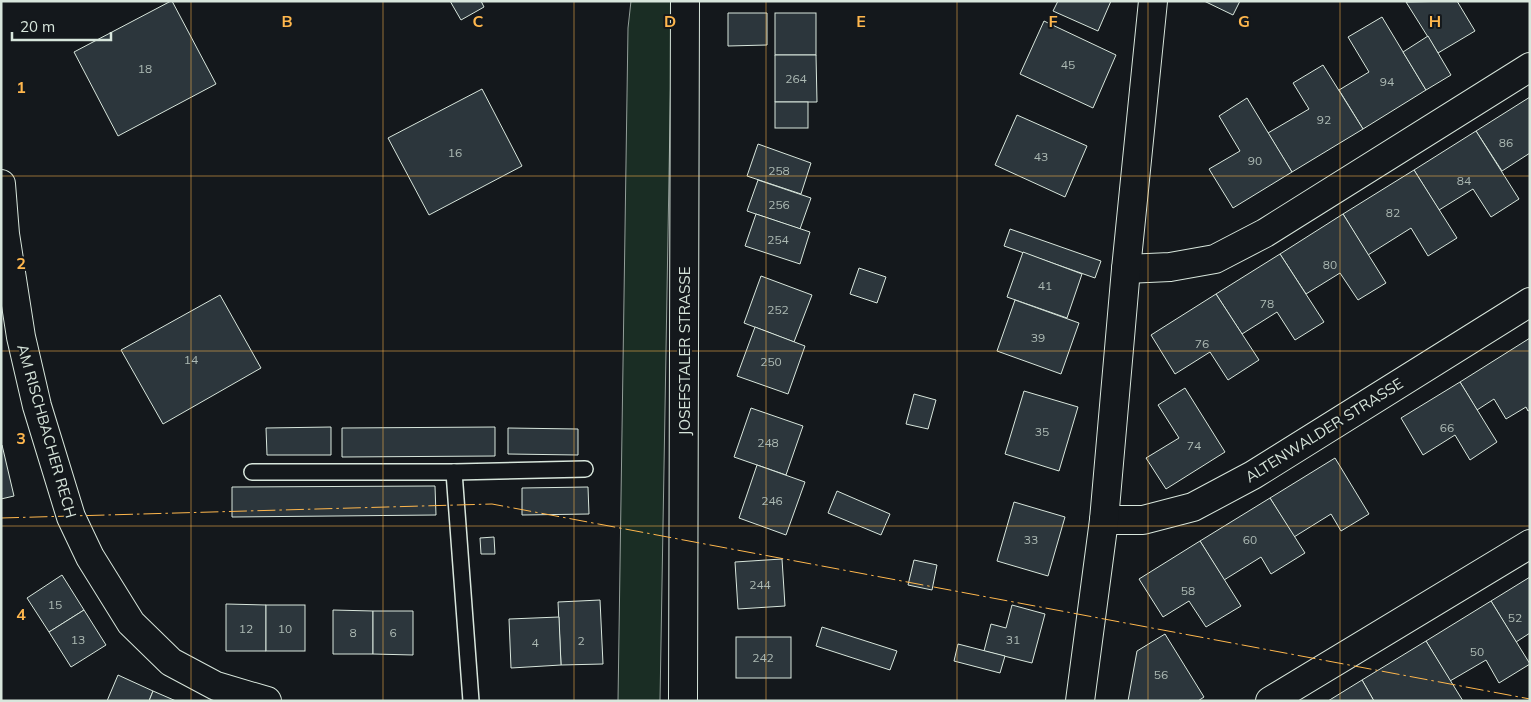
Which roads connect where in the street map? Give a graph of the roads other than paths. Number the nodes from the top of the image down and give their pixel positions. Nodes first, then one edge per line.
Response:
1 (685, 1) edge
2 (1152, 1) edge
3 (1530, 67) edge
4 (1, 184) edge
5 (1126, 268) junction
6 (1530, 302) edge
7 (585, 469) dead end
8 (252, 472) dead end
9 (454, 472) junction
10 (1104, 520) junction
11 (1530, 544) edge
12 (267, 701) edge
13 (471, 701) edge
14 (683, 701) edge
15 (1080, 701) edge
16 (1270, 701) edge

1 - 14 street, JOSEFSTALER STRASSE
2 - 5 street
3 - 5 street
4 - 12 street, AM RISCHBACHER RECH
5 - 10 street
6 - 10 street, ALTENWALDER STRASSE
7 - 9 lane
8 - 9 lane
9 - 13 lane
10 - 15 street
11 - 16 street

